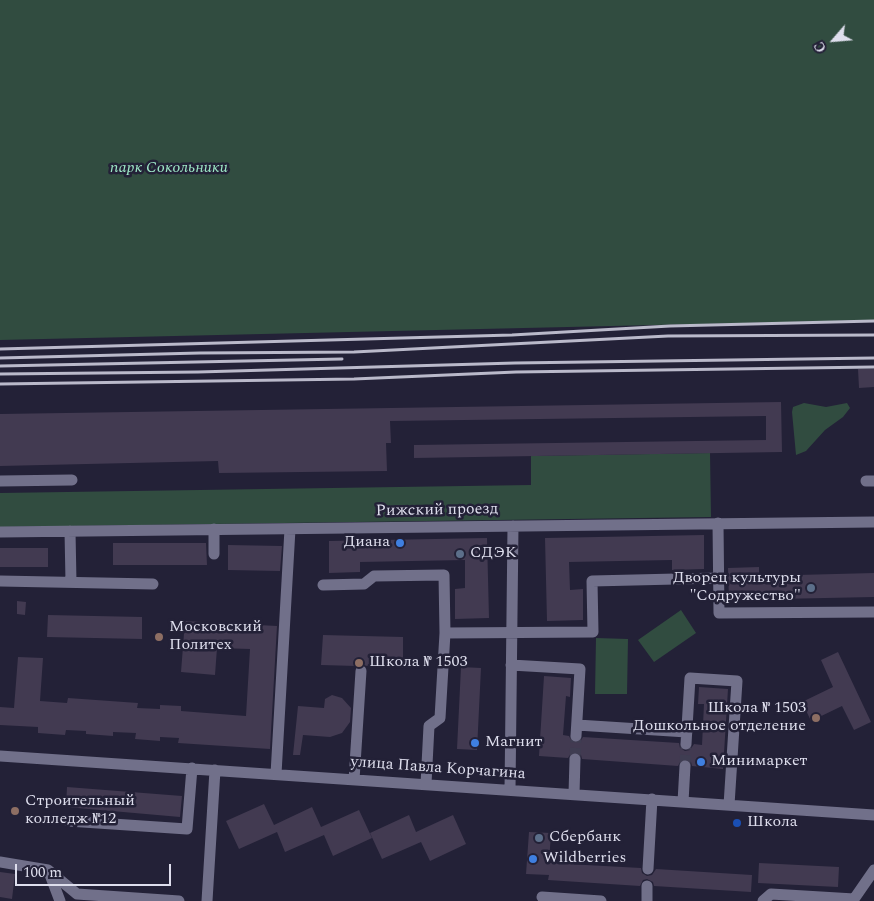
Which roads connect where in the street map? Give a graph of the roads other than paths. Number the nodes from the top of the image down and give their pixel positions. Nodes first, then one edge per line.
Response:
1 (72, 480) dead end
2 (0, 481) edge
3 (874, 522) edge
4 (718, 523) junction
5 (512, 526) junction
6 (290, 528) junction
7 (214, 529) junction
8 (70, 531) junction
9 (0, 532) edge
10 (214, 554) dead end
11 (718, 578) junction
12 (0, 581) edge
13 (71, 582) junction
14 (153, 584) dead end
15 (323, 585) dead end
16 (874, 612) edge
17 (445, 633) junction
18 (512, 633) junction
19 (511, 665) junction
20 (361, 671) dead end
21 (0, 756) edge
22 (575, 759) tunnel mouth
23 (685, 766) tunnel mouth
24 (192, 768) junction
25 (215, 770) junction
26 (276, 774) junction
27 (354, 780) junction
28 (426, 784) junction
29 (510, 790) junction
30 (574, 794) junction
31 (652, 799) junction
32 (683, 802) junction
33 (729, 805) junction
34 (874, 814) edge
35 (68, 821) dead end
36 (0, 862) edge
37 (648, 869) dead end
38 (48, 870) junction
39 (874, 870) edge
40 (647, 886) dead end
41 (542, 897) dead end
42 (854, 900) edge
43 (60, 901) edge
44 (179, 901) edge
45 (207, 901) edge
46 (601, 901) edge
47 (647, 901) edge
48 (763, 901) edge

1 - 2 street
3 - 4 street, Рижский проезд
4 - 5 street, Рижский проезд
4 - 11 street
5 - 6 street, Рижский проезд
5 - 18 street
6 - 7 street, Рижский проезд
6 - 26 street
7 - 8 street, Рижский проезд
7 - 10 street
8 - 9 street, Рижский проезд
8 - 13 street
11 - 16 street
11 - 18 street
12 - 13 street
13 - 14 street
15 - 17 street
17 - 18 street
17 - 28 street
18 - 19 street
19 - 29 street
19 - 33 street
20 - 27 street
21 - 24 street, улица Павла Корчагина
22 - 30 street
23 - 32 street
24 - 25 street, улица Павла Корчагина
24 - 35 street
25 - 26 street, улица Павла Корчагина
25 - 45 street
26 - 27 street, улица Павла Корчагина
27 - 28 street, улица Павла Корчагина
28 - 29 street, улица Павла Корчагина
29 - 30 street, улица Павла Корчагина
30 - 31 street, улица Павла Корчагина
31 - 32 street, улица Павла Корчагина
31 - 37 street
32 - 33 street, улица Павла Корчагина
33 - 34 street, улица Павла Корчагина
36 - 38 street
38 - 43 street
38 - 44 street
39 - 42 street
40 - 47 street
41 - 46 street
42 - 48 street

